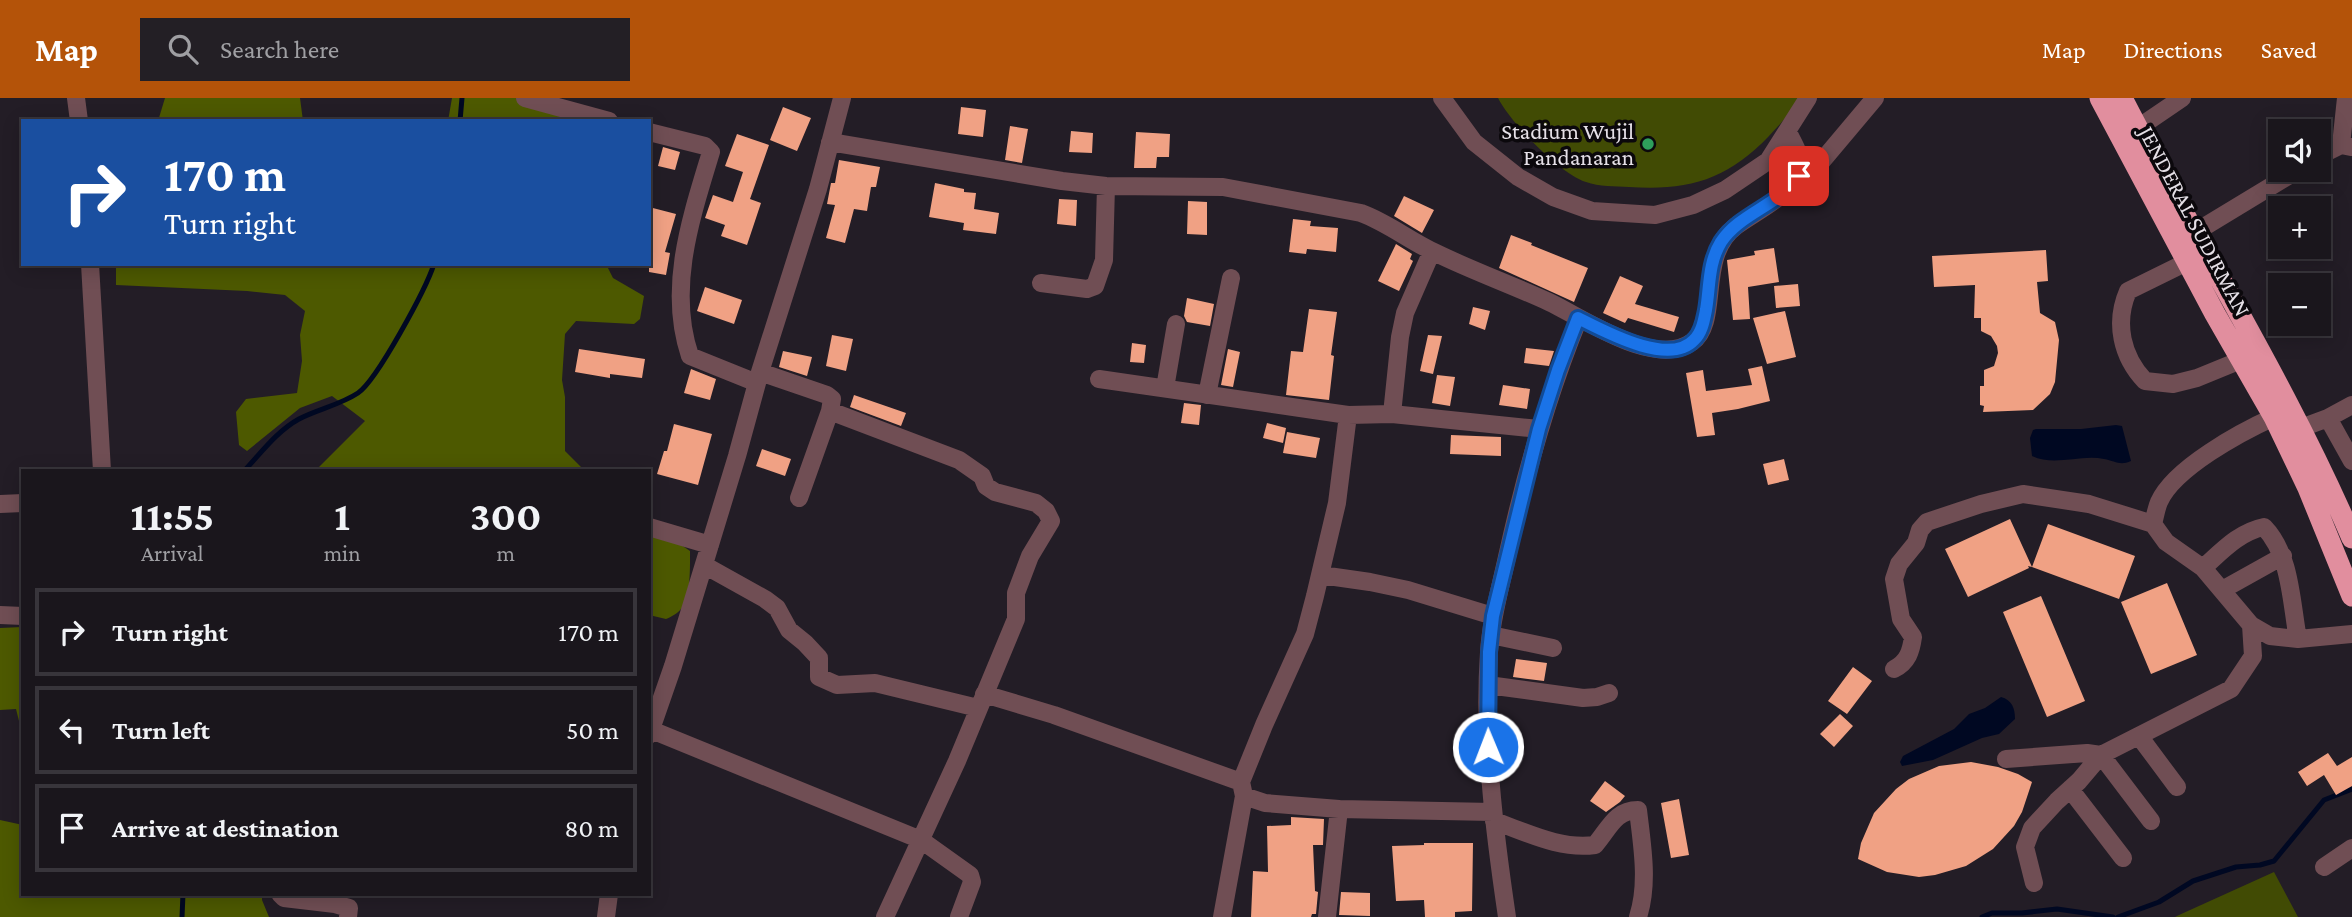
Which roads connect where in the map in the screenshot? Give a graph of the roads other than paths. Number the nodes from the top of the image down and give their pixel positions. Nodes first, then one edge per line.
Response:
1 (76, 98) edge
2 (525, 98) edge
3 (842, 98) edge
4 (1443, 98) edge
5 (1808, 98) edge
6 (1875, 98) edge
7 (2100, 98) edge
8 (2122, 98) edge
9 (2182, 98) edge
10 (2346, 98) edge
11 (79, 119) edge
12 (603, 119) edge
13 (2138, 128) junction
14 (651, 132) edge
15 (1788, 132) junction
16 (830, 142) junction
17 (2347, 146) edge
18 (1799, 176) junction
19 (2278, 182) edge
20 (1106, 186) junction
21 (2194, 233) junction
22 (1432, 251) junction
23 (2187, 262) junction
24 (90, 266) edge
25 (1231, 278) dead end
26 (1041, 283) dead end
27 (1578, 318) junction
28 (1176, 324) dead end
29 (2241, 360) junction
30 (758, 378) junction
31 (1099, 379) dead end
32 (1165, 388) junction
33 (1207, 394) junction
34 (2352, 405) edge
35 (830, 411) junction
36 (1392, 414) junction
37 (1348, 415) junction
38 (2274, 417) junction
39 (2328, 418) junction
40 (2301, 428) junction
41 (1539, 429) junction
42 (2352, 461) edge
43 (102, 469) edge
44 (799, 498) dead end
45 (21, 503) edge
46 (0, 505) edge
47 (2153, 524) junction
48 (651, 528) edge
49 (2352, 538) edge
50 (710, 545) junction
51 (2283, 556) junction
52 (704, 565) junction
53 (2203, 568) junction
54 (1321, 575) junction
55 (2222, 590) junction
56 (2352, 596) edge
57 (0, 615) edge
58 (21, 616) edge
59 (1493, 616) junction
60 (2251, 625) junction
61 (1491, 635) junction
62 (2352, 635) edge
63 (2298, 639) junction
64 (1553, 648) dead end
65 (1895, 669) dead end
66 (1488, 685) junction
67 (1609, 693) dead end
68 (981, 701) junction
69 (651, 728) edge
70 (651, 731) edge
71 (2139, 736) junction
72 (2101, 755) junction
73 (2006, 759) dead end
74 (2177, 787) dead end
75 (1243, 789) junction
76 (2070, 789) junction
77 (1339, 809) junction
78 (1493, 817) junction
79 (2151, 821) dead end
80 (921, 839) junction
81 (2352, 848) edge
82 (2123, 858) dead end
83 (2324, 867) dead end
84 (2034, 883) dead end
85 (282, 896) edge
86 (609, 896) edge
87 (348, 917) edge
88 (608, 917) edge
89 (885, 917) edge
90 (959, 917) edge
91 (1222, 917) edge
92 (1327, 917) edge
93 (1507, 917) edge
94 (1638, 917) edge

1 - 11 street
2 - 12 street
3 - 16 street
4 - 15 street
5 - 15 street
6 - 18 street
7 - 23 highway, JENDERAL SUDIRMAN
8 - 13 highway, JENDERAL SUDIRMAN
9 - 13 street
10 - 17 street
13 - 21 highway, JENDERAL SUDIRMAN
14 - 30 street
15 - 18 street
16 - 20 street
16 - 30 street
18 - 27 street
19 - 21 street
20 - 22 street
20 - 26 street
21 - 40 highway, JENDERAL SUDIRMAN
22 - 27 street
22 - 36 street
23 - 29 highway, JENDERAL SUDIRMAN
23 - 29 street
24 - 43 street
25 - 33 street
27 - 41 street
28 - 32 street
29 - 38 highway, JENDERAL SUDIRMAN
30 - 35 street
30 - 50 street
31 - 32 street
32 - 33 street
33 - 37 street
34 - 39 street
35 - 44 street
35 - 68 street
36 - 37 street
36 - 41 street
37 - 54 street
38 - 47 street
38 - 56 highway, JENDERAL SUDIRMAN
39 - 40 street
39 - 42 street
40 - 49 highway, JENDERAL SUDIRMAN
41 - 59 street
45 - 46 street
47 - 53 street
47 - 65 street
48 - 50 street
50 - 52 street
51 - 53 street
51 - 55 street
51 - 63 street
52 - 68 street
52 - 69 street
53 - 55 street
54 - 59 street
54 - 75 street
55 - 60 street
57 - 58 street
59 - 61 street
60 - 63 street
60 - 71 street
61 - 64 street
61 - 66 street
62 - 63 street
66 - 67 street
66 - 78 street
68 - 75 street
68 - 80 street
70 - 80 street
71 - 72 street
71 - 74 street
72 - 73 street
72 - 76 street
72 - 79 street
75 - 77 street
75 - 91 street
76 - 82 street
76 - 84 street
77 - 78 street
77 - 92 street
78 - 93 street
78 - 94 street
80 - 89 street
80 - 90 street
81 - 83 street
85 - 87 street
86 - 88 street

